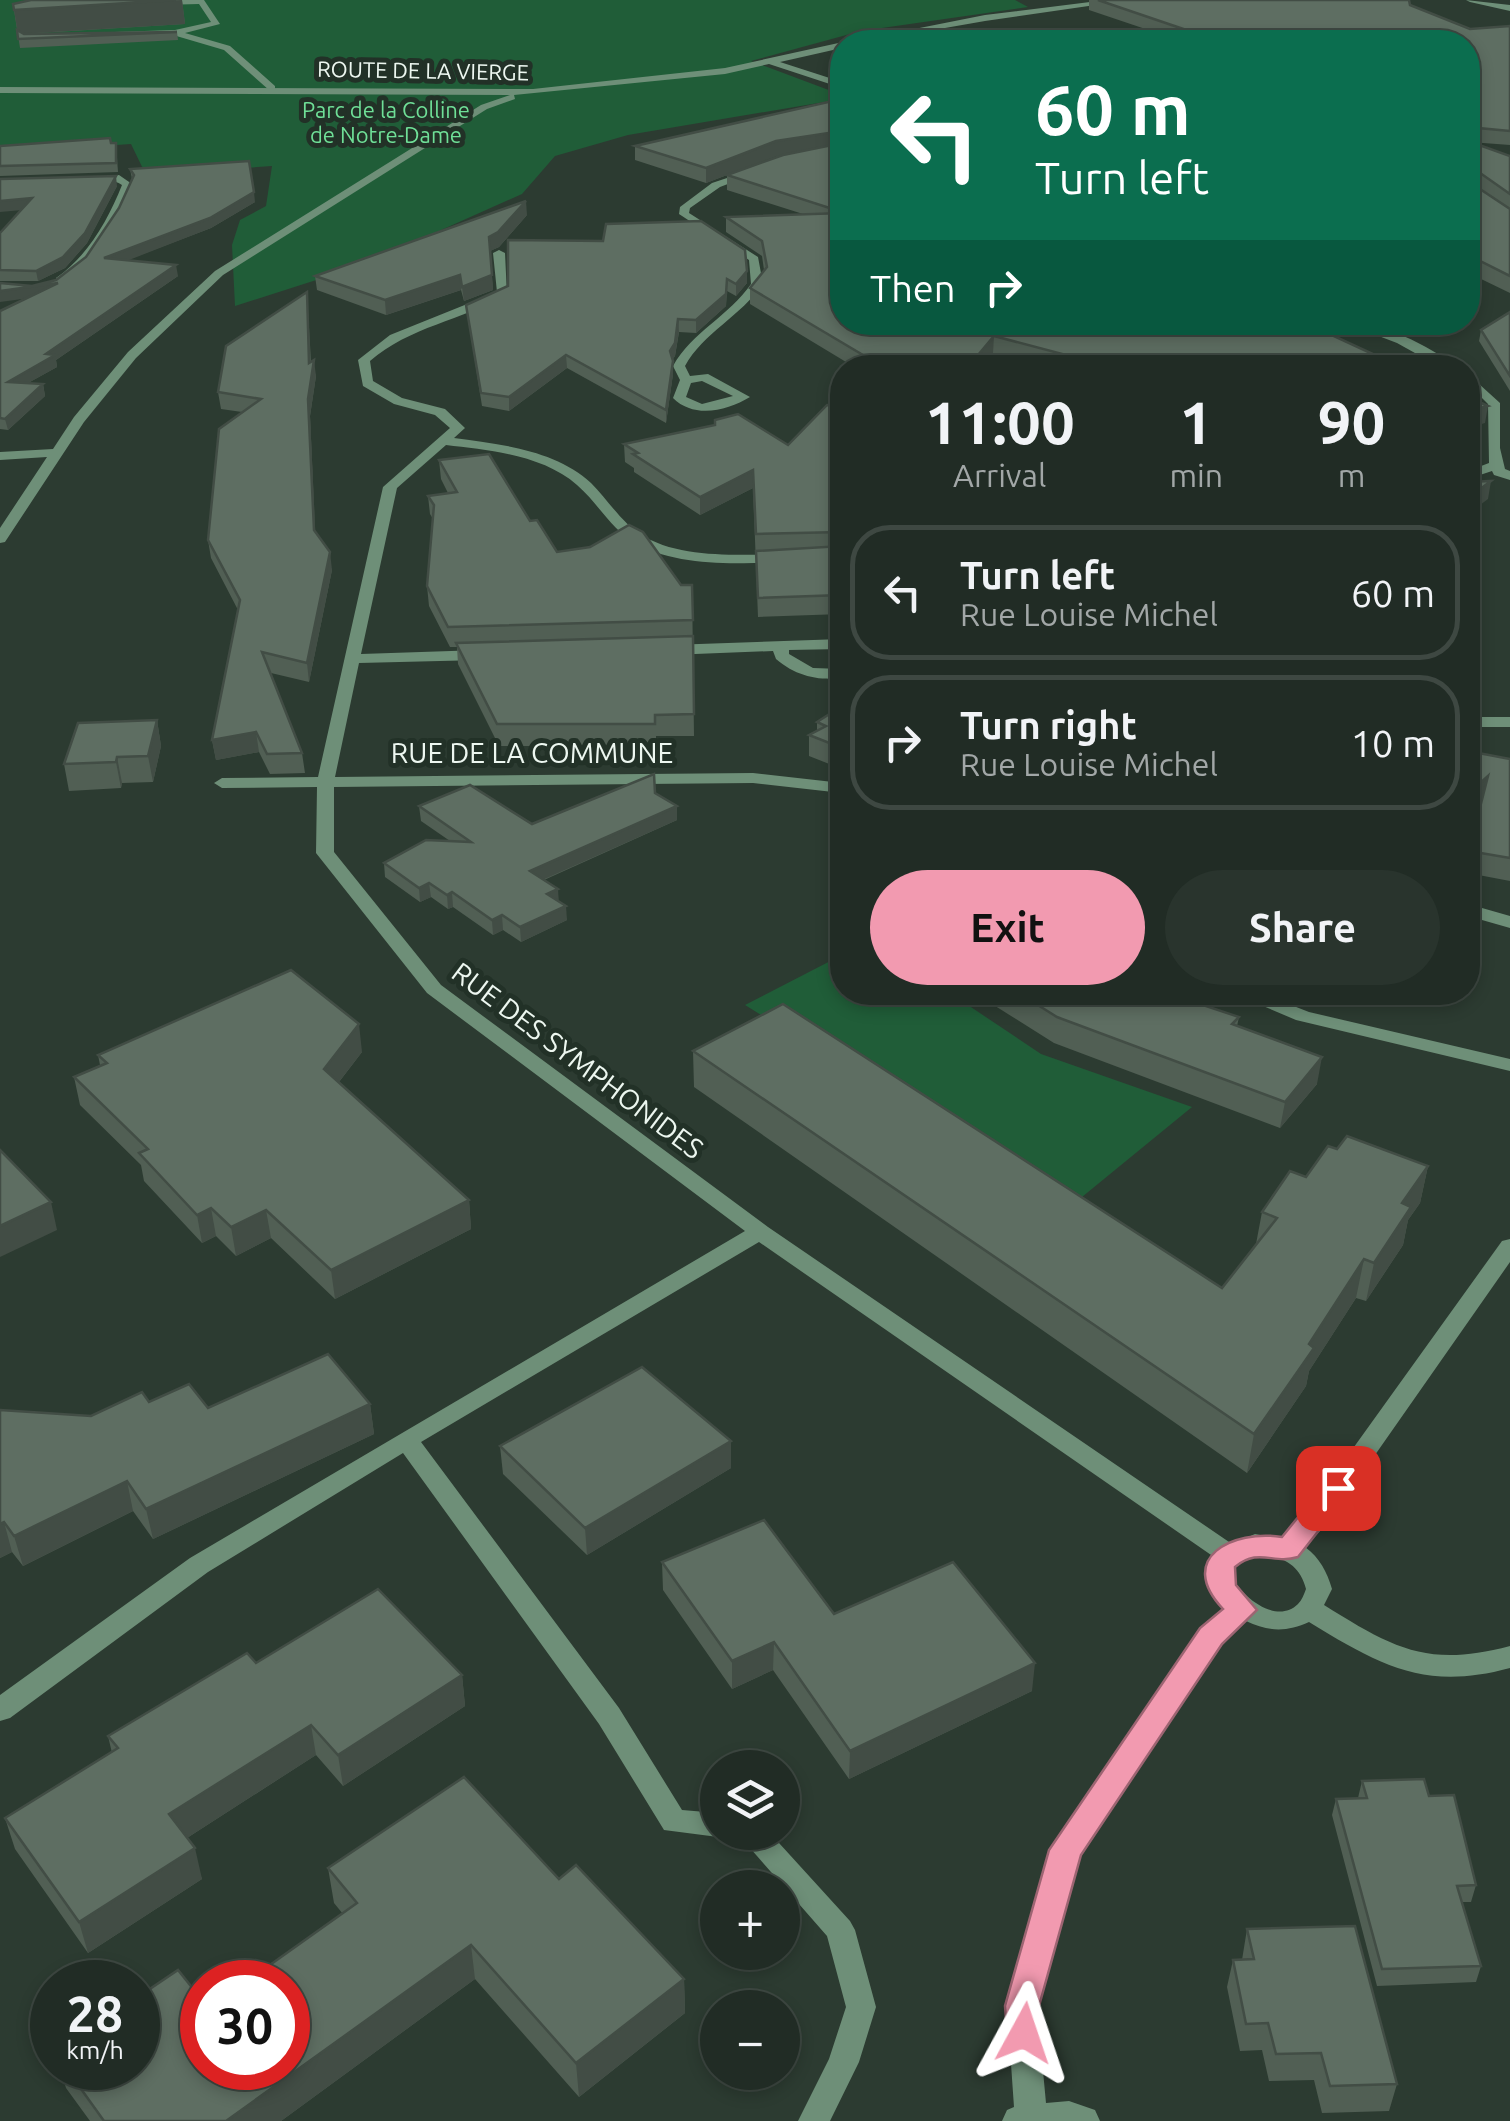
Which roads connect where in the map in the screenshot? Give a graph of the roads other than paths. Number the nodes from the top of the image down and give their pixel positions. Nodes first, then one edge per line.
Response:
1 (1126, 0) edge
2 (1470, 0) edge
3 (164, 3) edge
4 (1510, 8) edge
5 (920, 30) edge
6 (174, 32) junction
7 (44, 35) edge
8 (830, 48) edge
9 (770, 61) junction
10 (830, 81) edge
11 (272, 88) junction
12 (0, 90) edge
13 (533, 92) junction
14 (762, 170) edge
15 (80, 178) edge
16 (499, 253) dead end
17 (52, 291) edge
18 (1386, 335) edge
19 (1428, 355) edge
20 (686, 380) dead end
21 (1480, 390) edge
22 (444, 440) junction
23 (55, 453) junction
24 (0, 456) edge
25 (1495, 465) junction
26 (1480, 471) edge
27 (1510, 476) edge
28 (0, 539) edge
29 (797, 559) edge
30 (830, 645) edge
31 (781, 647) junction
32 (644, 651) edge
33 (508, 654) edge
34 (351, 659) junction
35 (830, 675) edge
36 (1480, 722) edge
37 (1510, 722) edge
38 (326, 780) junction
39 (222, 783) dead end
40 (830, 787) edge
41 (1480, 913) edge
42 (1510, 922) edge
43 (1274, 1005) edge
44 (1510, 1065) edge
45 (760, 1232) junction
46 (1510, 1246) edge
47 (406, 1440) junction
48 (1288, 1550) junction
49 (1228, 1555) junction
50 (1310, 1609) junction
51 (1242, 1610) junction
52 (1510, 1657) edge
53 (0, 1710) edge
54 (700, 1823) edge
55 (767, 1850) edge
56 (1024, 2119) edge
57 (814, 2121) edge
58 (1084, 2121) edge

1 - 5 street
2 - 4 street
3 - 6 street
6 - 7 street
6 - 11 street
8 - 9 street, ROUTE DE LA VIERGE
9 - 10 street
9 - 13 street, ROUTE DE LA VIERGE
11 - 12 street, ROUTE DE LA VIERGE
11 - 13 street, ROUTE DE LA VIERGE
13 - 23 street
14 - 20 street
15 - 17 street
16 - 22 street
18 - 19 street
21 - 25 street
22 - 29 street
22 - 34 street, RUE DES SYMPHONIDES
23 - 24 street
23 - 28 street
25 - 26 street
25 - 27 street
30 - 31 street
31 - 32 street
31 - 35 street
33 - 34 street
34 - 38 street, RUE DES SYMPHONIDES
36 - 37 street
38 - 39 street, RUE DE LA COMMUNE
38 - 40 street, RUE DE LA COMMUNE
38 - 45 street, RUE DES SYMPHONIDES
41 - 42 street
43 - 44 street
45 - 47 street
45 - 49 street, RUE DES SYMPHONIDES
46 - 48 street
47 - 53 street
47 - 54 street
48 - 49 street
48 - 50 street
49 - 51 street
50 - 51 street
50 - 52 street
51 - 56 street
55 - 57 street
56 - 58 street

